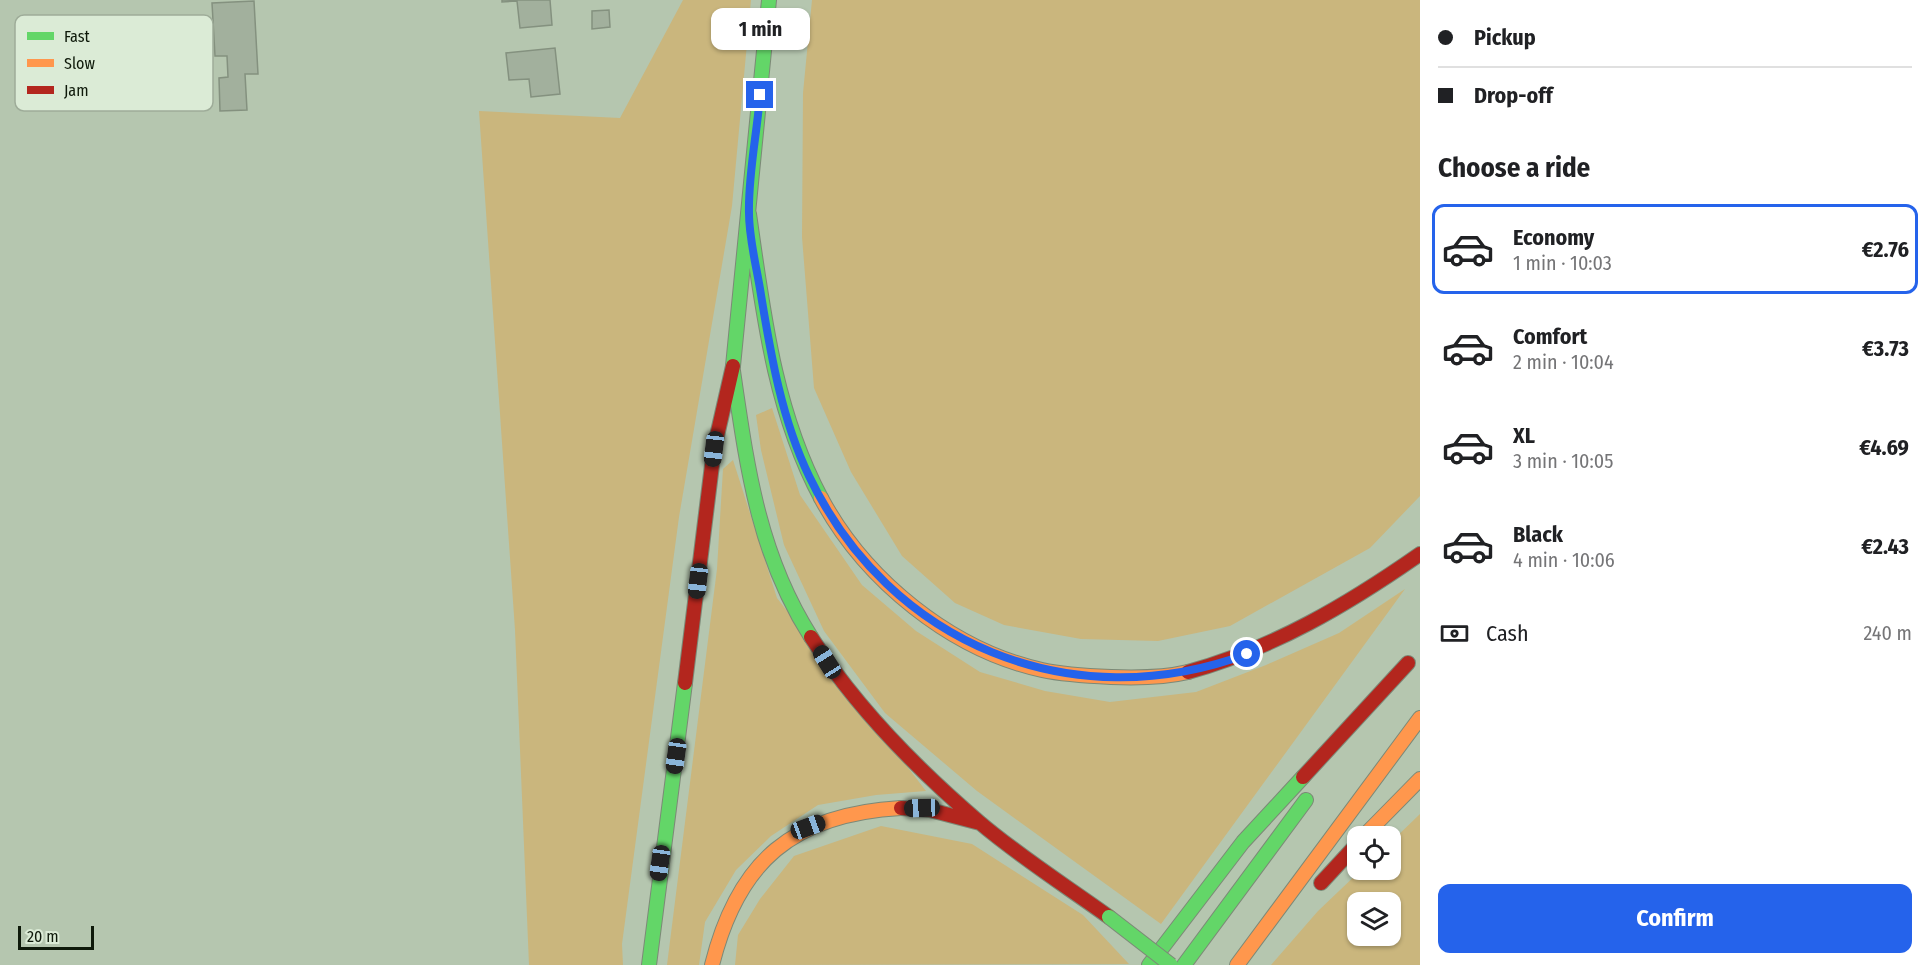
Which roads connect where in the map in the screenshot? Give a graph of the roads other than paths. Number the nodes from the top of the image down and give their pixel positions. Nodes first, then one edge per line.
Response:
1 (769, 0) edge
2 (749, 214) junction
3 (733, 366) junction
4 (1420, 554) edge
5 (1420, 718) edge
6 (1420, 779) edge
7 (980, 823) junction
8 (1374, 826) edge
9 (1347, 855) edge
10 (1314, 892) dead end
11 (1268, 947) dead end
12 (649, 965) edge
13 (712, 965) edge
14 (1149, 965) edge
15 (1171, 965) edge
16 (1184, 965) edge
17 (1236, 965) edge
18 (1253, 965) edge

1 - 2 main road
2 - 3 main road
2 - 4 main road
3 - 7 main road
3 - 12 main road
5 - 17 main road
6 - 8 main road
7 - 13 main road
7 - 15 main road, bridge
9 - 10 main road
11 - 18 main road
14 - 16 main road

